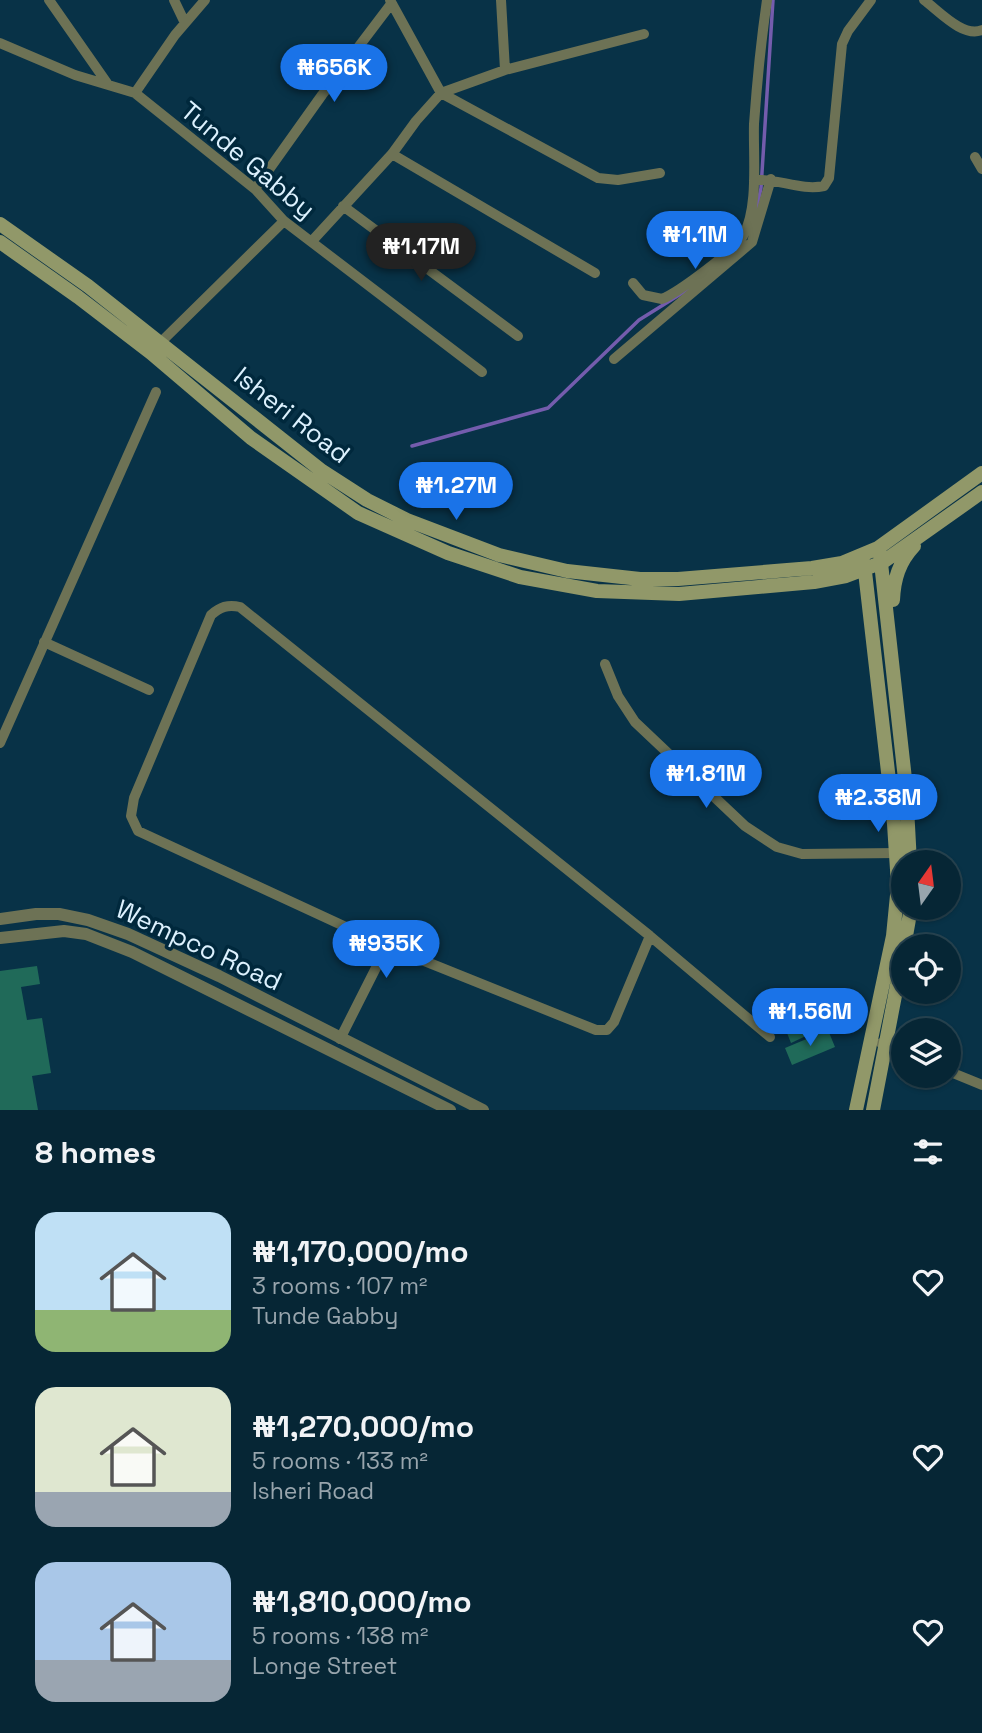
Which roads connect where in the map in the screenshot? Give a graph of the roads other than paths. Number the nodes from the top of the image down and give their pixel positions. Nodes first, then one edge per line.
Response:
1 (50, 0) edge
2 (174, 0) edge
3 (205, 0) edge
4 (501, 0) edge
5 (767, 0) edge
6 (871, 0) edge
7 (924, 0) edge
8 (390, 2) edge
9 (185, 23) junction
10 (982, 30) edge
11 (644, 34) dead end
12 (0, 43) edge
13 (505, 70) junction
14 (107, 83) junction
15 (135, 93) junction
16 (441, 93) junction
17 (392, 155) junction
18 (975, 157) dead end
19 (982, 169) edge
20 (660, 173) dead end
21 (762, 179) junction
22 (255, 189) junction
23 (343, 206) junction
24 (284, 221) junction
25 (0, 224) edge
26 (312, 241) junction
27 (0, 242) edge
28 (595, 273) dead end
29 (633, 283) dead end
30 (518, 336) dead end
31 (161, 342) junction
32 (614, 359) dead end
33 (482, 372) dead end
34 (156, 392) dead end
35 (982, 473) edge
36 (982, 492) edge
37 (928, 531) junction
38 (881, 555) junction
39 (864, 562) junction
40 (44, 642) junction
41 (891, 658) junction
42 (605, 664) dead end
43 (149, 690) dead end
44 (0, 743) edge
45 (897, 850) edge
46 (909, 850) edge
47 (891, 853) edge
48 (0, 919) edge
49 (895, 920) edge
50 (650, 936) junction
51 (0, 938) edge
52 (387, 946) junction
53 (219, 976) junction
54 (212, 991) junction
55 (894, 1004) edge
56 (770, 1037) dead end
57 (871, 1038) junction
58 (340, 1039) junction
59 (886, 1045) junction
60 (891, 1047) edge
61 (961, 1076) edge
62 (982, 1085) edge
63 (450, 1110) edge
64 (483, 1110) edge
65 (856, 1110) edge
66 (873, 1110) edge

1 - 14 street
2 - 9 street
3 - 9 street
4 - 13 street
5 - 21 street
6 - 21 street
7 - 10 street
8 - 16 street
8 - 22 street
9 - 15 street
11 - 13 street
12 - 14 street, Tunde Gabby
13 - 16 street
14 - 15 street, Tunde Gabby
15 - 22 street, Tunde Gabby
16 - 17 street
16 - 20 street
17 - 23 street
17 - 28 street
18 - 19 street
21 - 29 street
21 - 32 street
22 - 24 street, Tunde Gabby
23 - 26 street
23 - 30 street
24 - 26 street, Tunde Gabby
24 - 31 street
25 - 31 main road, Isheri Road
26 - 33 street, Tunde Gabby
27 - 39 main road, Isheri Road
31 - 39 main road, Isheri Road
34 - 40 street
35 - 38 main road, Isheri Road
36 - 37 main road, Isheri Road
37 - 38 main road, Isheri Road
37 - 41 main road
38 - 39 main road, Isheri Road
38 - 41 main road
39 - 45 main road
40 - 43 street
40 - 44 street
41 - 46 main road
42 - 47 street
48 - 53 street, Wempco Road
49 - 57 main road
50 - 52 street
50 - 52 street
50 - 56 street
51 - 54 street, Wempco Road
52 - 58 street
53 - 54 street
53 - 58 street, Wempco Road
54 - 63 street, Wempco Road
55 - 59 main road
57 - 59 street
57 - 65 main road
58 - 64 street, Wempco Road
59 - 60 street
59 - 66 main road
61 - 62 street

